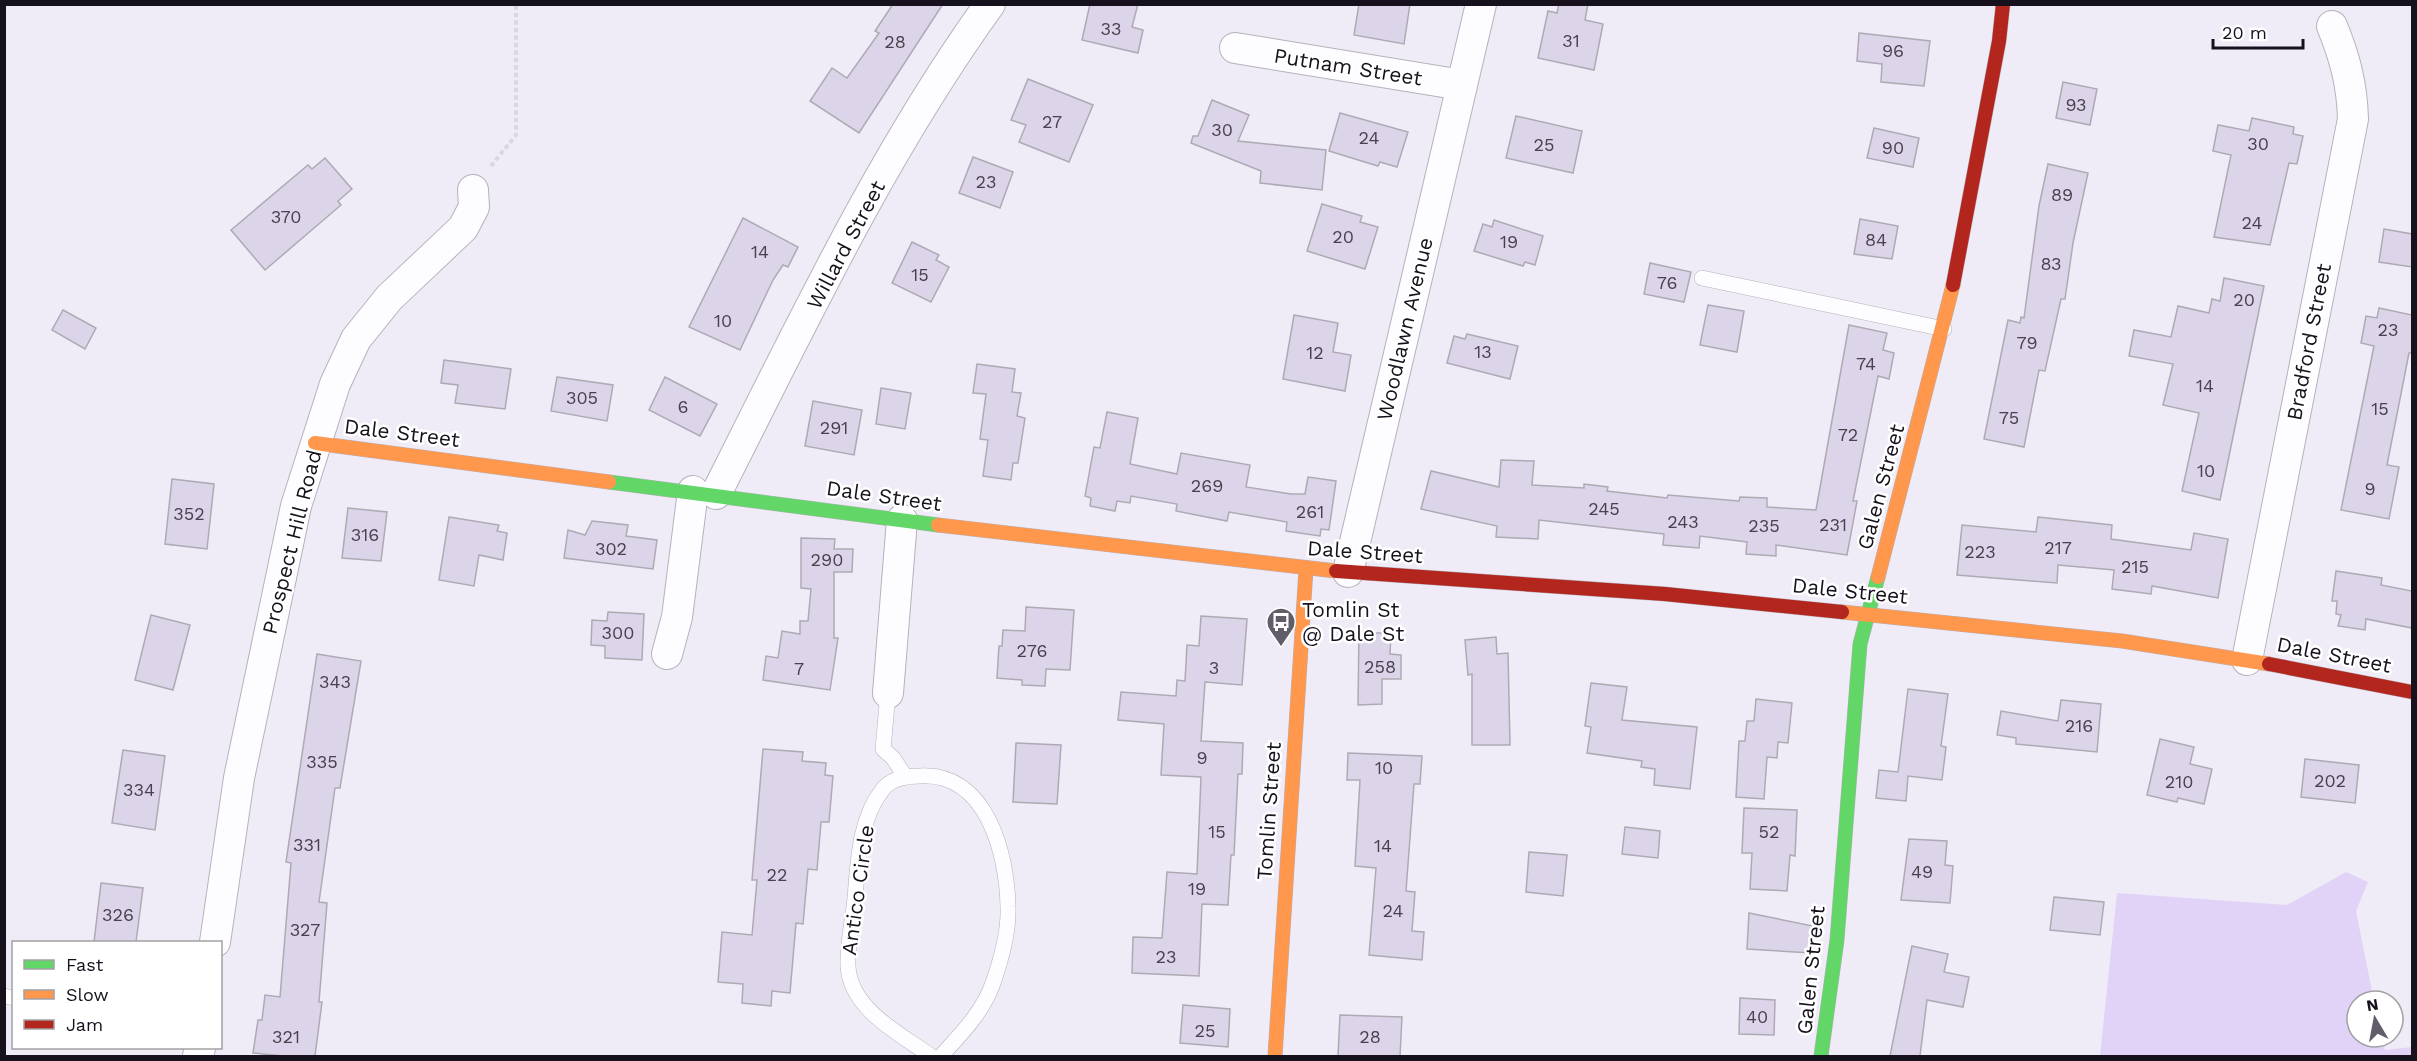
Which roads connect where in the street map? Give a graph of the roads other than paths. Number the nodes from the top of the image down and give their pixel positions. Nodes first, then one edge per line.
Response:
1 (990, 4) edge
2 (1481, 4) edge
3 (2003, 4) edge
4 (2332, 26) dead end
5 (1235, 48) dead end
6 (1462, 85) junction
7 (473, 190) road end
8 (1702, 278) dead end
9 (1944, 329) junction
10 (315, 443) junction
11 (704, 493) junction
12 (902, 520) junction
13 (1306, 569) junction
14 (1348, 572) junction
15 (1868, 614) junction
16 (667, 654) dead end
17 (2247, 660) junction
18 (2412, 692) edge
19 (888, 693) joint
20 (905, 776) junction
21 (215, 941) edge
22 (931, 1056) edge
23 (941, 1056) edge
24 (1275, 1056) edge
25 (1821, 1056) edge

1 - 11 street, Willard Street
2 - 6 street, Woodlawn Avenue
3 - 9 street, Galen Street
4 - 17 street, Bradford Street
5 - 6 street, Putnam Street
6 - 14 street, Woodlawn Avenue
7 - 10 street, Prospect Hill Road
8 - 9 lane
9 - 15 street, Galen Street
10 - 11 street, Dale Street
10 - 21 street, Prospect Hill Road
11 - 12 street, Dale Street
11 - 16 street, Willard Street
12 - 13 street, Dale Street
12 - 19 street
13 - 14 street, Dale Street
13 - 24 street, Tomlin Street
14 - 15 street, Dale Street
15 - 17 street, Dale Street
15 - 25 street, Galen Street
17 - 18 street, Dale Street
19 - 20 lane
20 - 22 lane, Antico Circle
20 - 23 lane

